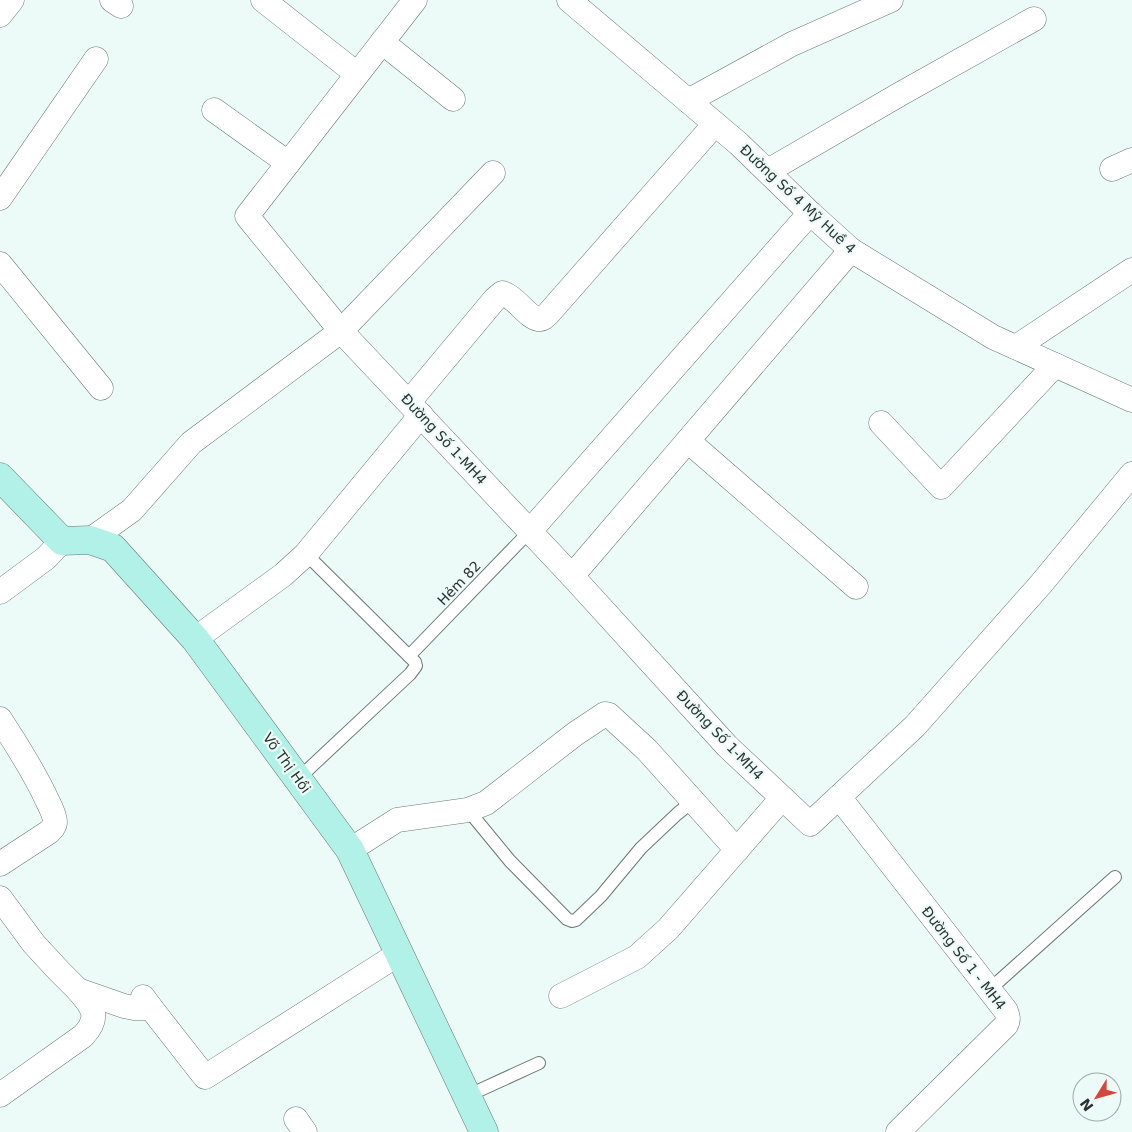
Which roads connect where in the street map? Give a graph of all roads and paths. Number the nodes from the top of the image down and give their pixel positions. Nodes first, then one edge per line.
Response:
1 (12, 0) edge
2 (262, 0) edge
3 (415, 0) edge
4 (891, 0) edge
5 (580, 2) edge
6 (0, 15) edge
7 (1034, 19) dead end
8 (382, 42) junction
9 (96, 60) dead end
10 (357, 74) junction
11 (453, 99) dead end
12 (688, 100) junction
13 (214, 110) dead end
14 (716, 124) junction
15 (288, 164) junction
16 (768, 171) junction
17 (493, 173) dead end
18 (0, 198) edge
19 (810, 213) junction
20 (851, 250) junction
21 (0, 264) edge
22 (1132, 270) edge
23 (342, 331) junction
24 (1016, 347) junction
25 (1055, 365) junction
26 (101, 388) dead end
27 (1132, 400) edge
28 (415, 409) junction
29 (881, 423) dead end
30 (688, 441) junction
31 (1132, 474) edge
32 (0, 477) edge
33 (530, 531) junction
34 (90, 540) junction
35 (62, 541) junction
36 (306, 554) junction
37 (572, 576) junction
38 (856, 587) dead end
39 (0, 592) edge
40 (195, 639) junction
41 (409, 656) junction
42 (0, 719) edge
43 (299, 778) junction
44 (839, 797) junction
45 (782, 798) junction
46 (693, 801) junction
47 (468, 810) junction
48 (350, 850) junction
49 (737, 850) junction
50 (0, 864) edge
51 (1115, 877) dead end
52 (0, 898) edge
53 (400, 953) junction
54 (78, 990) junction
55 (989, 990) junction
56 (561, 996) dead end
57 (539, 1063) dead end
58 (0, 1095) edge
59 (467, 1096) junction
60 (484, 1132) edge
61 (898, 1132) edge

1 - 6 street
2 - 10 street
3 - 8 street, Đường Số 1-MH4
4 - 12 street
5 - 12 street, Đường Số 4 Mỹ Huề 4
7 - 16 street
8 - 10 street, Đường Số 1-MH4
8 - 11 street
9 - 18 street
10 - 15 street, Đường Số 1-MH4
12 - 14 street, Đường Số 4 Mỹ Huề 4
13 - 15 street
14 - 16 street, Đường Số 4 Mỹ Huề 4
14 - 28 street
15 - 23 street, Đường Số 1-MH4
16 - 19 street, Đường Số 4 Mỹ Huề 4
17 - 23 street
19 - 20 street, Đường Số 4 Mỹ Huề 4
19 - 33 street
20 - 24 street, Đường Số 4 Mỹ Huề 4
20 - 30 street
21 - 26 street
22 - 24 street
23 - 28 street, Đường Số 1-MH4
23 - 34 street
24 - 25 street, Đường Số 4 Mỹ Huề 4
25 - 27 street, Đường Số 4 Mỹ Huề 4
25 - 29 street
28 - 33 street, Đường Số 1-MH4
28 - 36 street
30 - 37 street
30 - 38 street
31 - 44 street
32 - 35 street
33 - 37 street, Đường Số 1-MH4
33 - 41 lane, Hẻm 82
34 - 35 street, Võ Thị Hồi
34 - 40 street, Võ Thị Hồi
35 - 39 street
36 - 40 street
36 - 41 lane
37 - 45 street, Đường Số 1-MH4
40 - 43 street, Võ Thị Hồi
41 - 43 lane
42 - 50 street
43 - 48 street, Võ Thị Hồi
44 - 45 street, Đường Số 1-MH4
44 - 55 street, Đường Số 1 - MH4
45 - 49 street
46 - 47 street
46 - 47 lane
46 - 49 street
47 - 48 street
48 - 53 street, Võ Thị Hồi
49 - 56 street
51 - 55 lane
52 - 54 street
53 - 54 street
53 - 59 street, Võ Thị Hồi
54 - 58 street
55 - 61 street, Đường Số 1 - MH4
57 - 59 lane
59 - 60 street, Võ Thị Hồi

